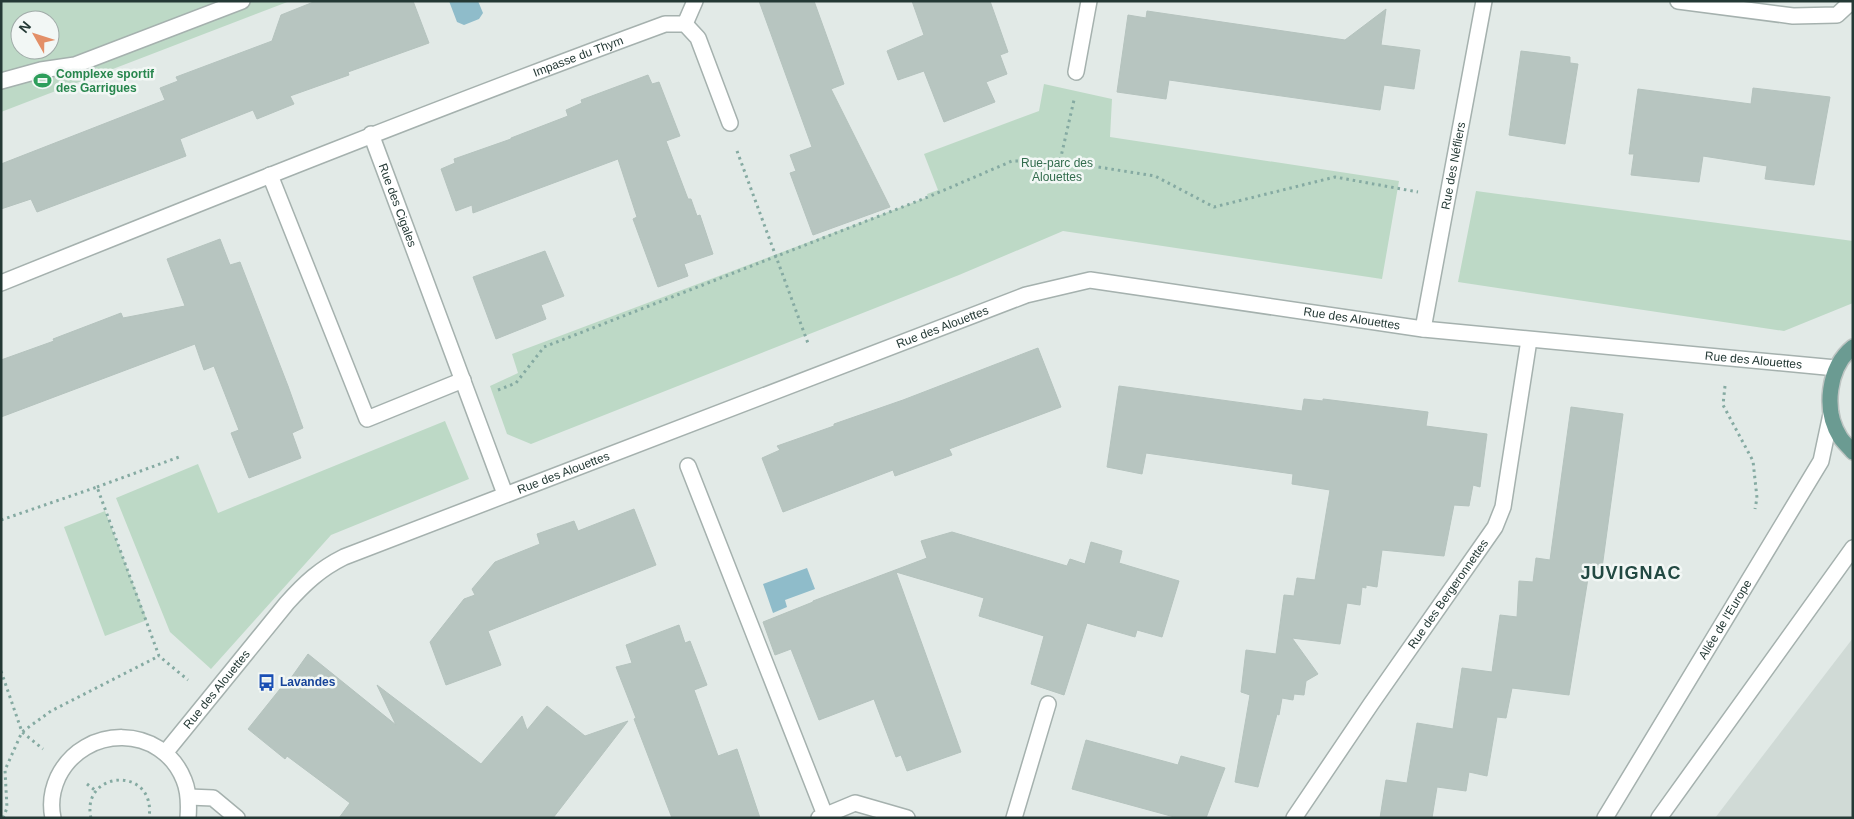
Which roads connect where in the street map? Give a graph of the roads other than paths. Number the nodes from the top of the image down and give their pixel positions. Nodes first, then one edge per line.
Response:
1 (695, 1) edge
2 (1089, 1) edge
3 (1484, 1) edge
4 (1678, 1) edge
5 (1852, 1) edge
6 (234, 3) edge
7 (685, 24) junction
8 (1076, 72) road end
9 (1, 81) edge
10 (730, 123) road end
11 (371, 134) junction
12 (270, 175) junction
13 (1, 283) edge
14 (1423, 329) junction
15 (1529, 340) junction
16 (1853, 347) edge
17 (1836, 368) junction
18 (463, 380) junction
19 (1831, 414) junction
20 (1853, 452) edge
21 (688, 466) dead end
22 (505, 494) junction
23 (1853, 548) edge
24 (1048, 704) dead end
25 (165, 753) junction
26 (189, 797) junction
27 (822, 817) edge
28 (53, 818) edge
29 (188, 818) edge
30 (237, 818) edge
31 (907, 818) edge
32 (1014, 818) edge
33 (1294, 818) edge
34 (1605, 818) edge
35 (1659, 818) edge

1 - 7 street
2 - 8 street
3 - 14 street, Rue des Néfliers
4 - 5 street
6 - 9 street
7 - 10 street
7 - 11 street, Impasse du Thym
11 - 12 street
11 - 18 street, Rue des Cigales
12 - 13 street
12 - 18 street
14 - 15 street, Rue des Alouettes
14 - 22 street, Rue des Alouettes
15 - 17 street, Rue des Alouettes
15 - 33 street, Rue des Bergeronnettes
16 - 17 main road
17 - 19 main road
18 - 22 street, Rue des Cigales
19 - 20 main road
19 - 34 street, Allée de l'Europe
21 - 27 street
22 - 25 street, Rue des Alouettes
23 - 35 street
24 - 32 street
25 - 26 street
25 - 28 street
26 - 29 street
26 - 30 street
27 - 31 street

